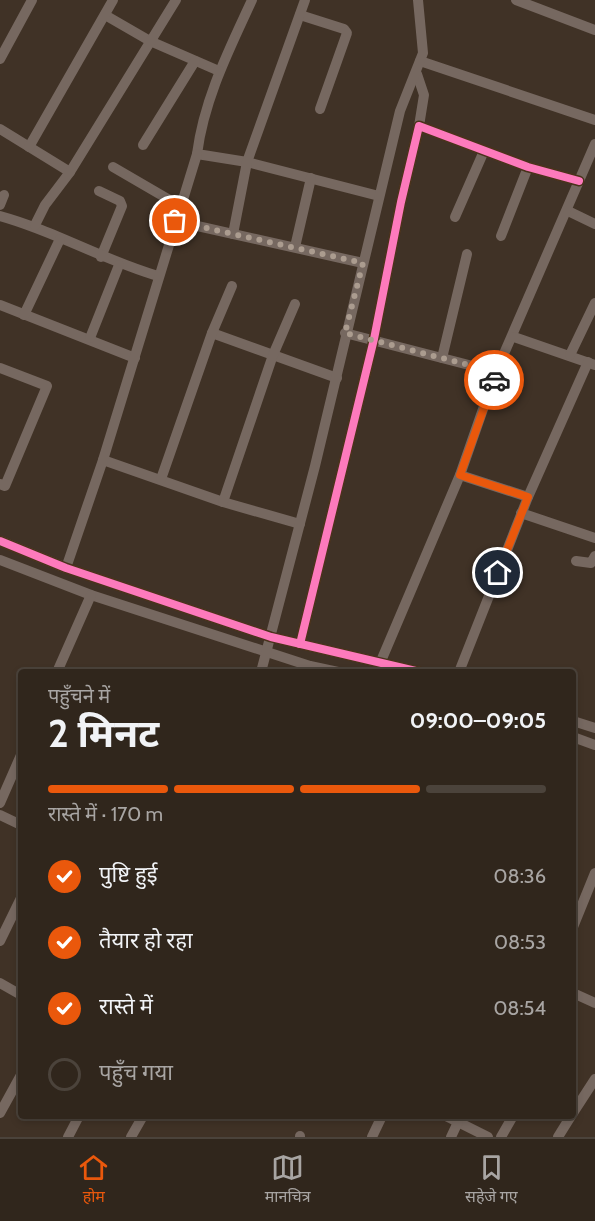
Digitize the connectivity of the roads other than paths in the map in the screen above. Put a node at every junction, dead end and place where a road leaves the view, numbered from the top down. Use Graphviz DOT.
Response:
graph roads {
  1 [pos="32,0"];
  2 [pos="113,0"];
  3 [pos="176,0"];
  4 [pos="252,0"];
  5 [pos="305,0"];
  6 [pos="418,0"];
  7 [pos="516,0"];
  8 [pos="105,15"];
  9 [pos="300,15"];
  10 [pos="595,30"];
  11 [pos="150,41"];
  12 [pos="0,59"];
  13 [pos="195,61"];
  14 [pos="420,61"];
  15 [pos="219,71"];
  16 [pos="417,74"];
  17 [pos="320,108"];
  18 [pos="595,120"];
  19 [pos="419,126"];
  20 [pos="0,129"];
  21 [pos="595,144"];
  22 [pos="143,145"];
  23 [pos="29,147"];
  24 [pos="484,151"];
  25 [pos="197,154"];
  26 [pos="247,162"];
  27 [pos="113,167"];
  28 [pos="528,167"];
  29 [pos="70,172"];
  30 [pos="310,178"];
  31 [pos="579,181"];
  32 [pos="99,191"];
  33 [pos="379,196"];
  34 [pos="180,206"];
  35 [pos="568,211"];
  36 [pos="0,216"];
  37 [pos="455,217"];
  38 [pos="175,221"];
  39 [pos="595,224"];
  40 [pos="34,225"];
  41 [pos="233,234"];
  42 [pos="501,236"];
  43 [pos="60,239"];
  44 [pos="295,248"];
  45 [pos="467,254"];
  46 [pos="101,257"];
  47 [pos="363,263"];
  48 [pos="119,265"];
  49 [pos="158,276"];
  50 [pos="232,286"];
  51 [pos="595,303"];
  52 [pos="295,304"];
  53 [pos="0,305"];
  54 [pos="24,315"];
  55 [pos="212,333"];
  56 [pos="345,333"];
  57 [pos="514,336"];
  58 [pos="90,338"];
  59 [pos="374,339"];
  60 [pos="273,355"];
  61 [pos="570,355"];
  62 [pos="135,358"];
  63 [pos="442,358"];
  64 [pos="591,363"];
  65 [pos="0,368"];
  66 [pos="496,372"];
  67 [pos="337,378"];
  68 [pos="103,460"];
  69 [pos="460,475"];
  70 [pos="161,479"];
  71 [pos="0,484"];
  72 [pos="528,497"];
  73 [pos="223,502"];
  74 [pos="521,513"];
  75 [pos="300,524"];
  76 [pos="595,538"];
  77 [pos="0,541"];
  78 [pos="595,556"];
  79 [pos="0,561"];
  80 [pos="576,561"];
  81 [pos="66,568"];
  82 [pos="91,595"];
  83 [pos="272,637"];
  84 [pos="300,644"];
  85 [pos="266,652"];
  86 [pos="381,661"];
  87 [pos="58,669"];
  88 [pos="262,669"];
  89 [pos="309,669"];
  90 [pos="409,669"];
  91 [pos="460,669"];
  92 [pos="576,722"];
  93 [pos="595,728"];
  94 [pos="576,738"];
  95 [pos="595,745"];
  96 [pos="18,762"];
  97 [pos="0,803"];
  98 [pos="0,815"];
  99 [pos="18,824"];
  100 [pos="595,873"];
  101 [pos="18,904"];
  102 [pos="576,920"];
  103 [pos="0,941"];
  104 [pos="0,983"];
  105 [pos="18,993"];
  106 [pos="576,998"];
  107 [pos="595,1003"];
  108 [pos="595,1080"];
  109 [pos="18,1082"];
  110 [pos="576,1109"];
  111 [pos="0,1113"];
  112 [pos="77,1119"];
  113 [pos="141,1119"];
  114 [pos="381,1119"];
  115 [pos="452,1119"];
  116 [pos="511,1119"];
  117 [pos="569,1119"];
  118 [pos="458,1122"];
  119 [pos="68,1137"];
  120 [pos="132,1137"];
  121 [pos="372,1137"];
  122 [pos="451,1137"];
  123 [pos="488,1137"];
  124 [pos="501,1137"];
  125 [pos="558,1137"];
  1 -- 12 [label="street"];
  2 -- 8 [label="street"];
  3 -- 11 [label="street"];
  4 -- 15 [label="street"];
  5 -- 9 [label="street"];
  6 -- 14 [label="street"];
  7 -- 10 [label="street"];
  8 -- 11 [label="street"];
  8 -- 23 [label="street"];
  9 -- 17 [label="street"];
  9 -- 26 [label="street"];
  11 -- 13 [label="street"];
  11 -- 29 [label="street"];
  13 -- 15 [label="street"];
  13 -- 22 [label="street"];
  14 -- 16 [label="street"];
  14 -- 18 [label="street"];
  15 -- 25 [label="street"];
  16 -- 19 [label="street"];
  16 -- 33 [label="street"];
  19 -- 24 [label="street"];
  19 -- 59 [label="street"];
  20 -- 23 [label="street"];
  21 -- 31 [label="street"];
  23 -- 29 [label="street"];
  24 -- 28 [label="street"];
  24 -- 37 [label="street"];
  25 -- 26 [label="street"];
  25 -- 34 [label="street"];
  26 -- 30 [label="street"];
  26 -- 41 [label="street"];
  27 -- 34 [label="street"];
  28 -- 31 [label="street"];
  28 -- 42 [label="street"];
  29 -- 40 [label="street"];
  30 -- 33 [label="street"];
  30 -- 44 [label="street"];
  31 -- 35 [label="street"];
  32 -- 46 [label="street"];
  33 -- 47 [label="street"];
  34 -- 38 [label="street"];
  35 -- 39 [label="street"];
  35 -- 57 [label="street"];
  36 -- 40 [label="street"];
  38 -- 41 [label="street"];
  38 -- 49 [label="street"];
  40 -- 43 [label="street"];
  41 -- 44 [label="street"];
  43 -- 46 [label="street"];
  43 -- 54 [label="street"];
  44 -- 47 [label="street"];
  45 -- 63 [label="street"];
  46 -- 48 [label="street"];
  47 -- 56 [label="street"];
  48 -- 49 [label="street"];
  48 -- 58 [label="street"];
  49 -- 62 [label="street"];
  50 -- 55 [label="street"];
  51 -- 61 [label="street"];
  52 -- 60 [label="street"];
  53 -- 54 [label="street"];
  54 -- 58 [label="street"];
  55 -- 60 [label="street"];
  55 -- 70 [label="street"];
  56 -- 59 [label="street"];
  56 -- 67 [label="street"];
  57 -- 61 [label="street"];
  57 -- 66 [label="street"];
  58 -- 62 [label="street"];
  59 -- 63 [label="street"];
  59 -- 84 [label="street"];
  60 -- 67 [label="street"];
  60 -- 73 [label="street"];
  61 -- 64 [label="street"];
  62 -- 68 [label="street"];
  63 -- 66 [label="street"];
  64 -- 72 [label="street"];
  65 -- 71 [label="street"];
  66 -- 69 [label="street"];
  67 -- 75 [label="street"];
  68 -- 70 [label="street"];
  68 -- 81 [label="street"];
  69 -- 72 [label="street"];
  69 -- 86 [label="street"];
  70 -- 73 [label="street"];
  72 -- 74 [label="street"];
  73 -- 75 [label="street"];
  74 -- 76 [label="street"];
  74 -- 91 [label="street"];
  75 -- 83 [label="street"];
  77 -- 81 [label="street"];
  78 -- 80 [label="street"];
  79 -- 82 [label="street"];
  81 -- 83 [label="street"];
  82 -- 85 [label="street"];
  82 -- 87 [label="street"];
  83 -- 84 [label="street"];
  83 -- 85 [label="street"];
  84 -- 86 [label="street"];
  85 -- 88 [label="street"];
  85 -- 89 [label="street"];
  86 -- 90 [label="street"];
  92 -- 93 [label="street"];
  94 -- 95 [label="street"];
  96 -- 97 [label="street"];
  98 -- 99 [label="street"];
  100 -- 102 [label="street"];
  101 -- 103 [label="street"];
  104 -- 105 [label="street"];
  106 -- 107 [label="street"];
  108 -- 110 [label="street"];
  109 -- 111 [label="street"];
  112 -- 119 [label="street"];
  113 -- 120 [label="street"];
  114 -- 121 [label="street"];
  115 -- 118 [label="street"];
  116 -- 124 [label="street"];
  117 -- 125 [label="street"];
  118 -- 122 [label="street"];
  118 -- 123 [label="street"];
}
